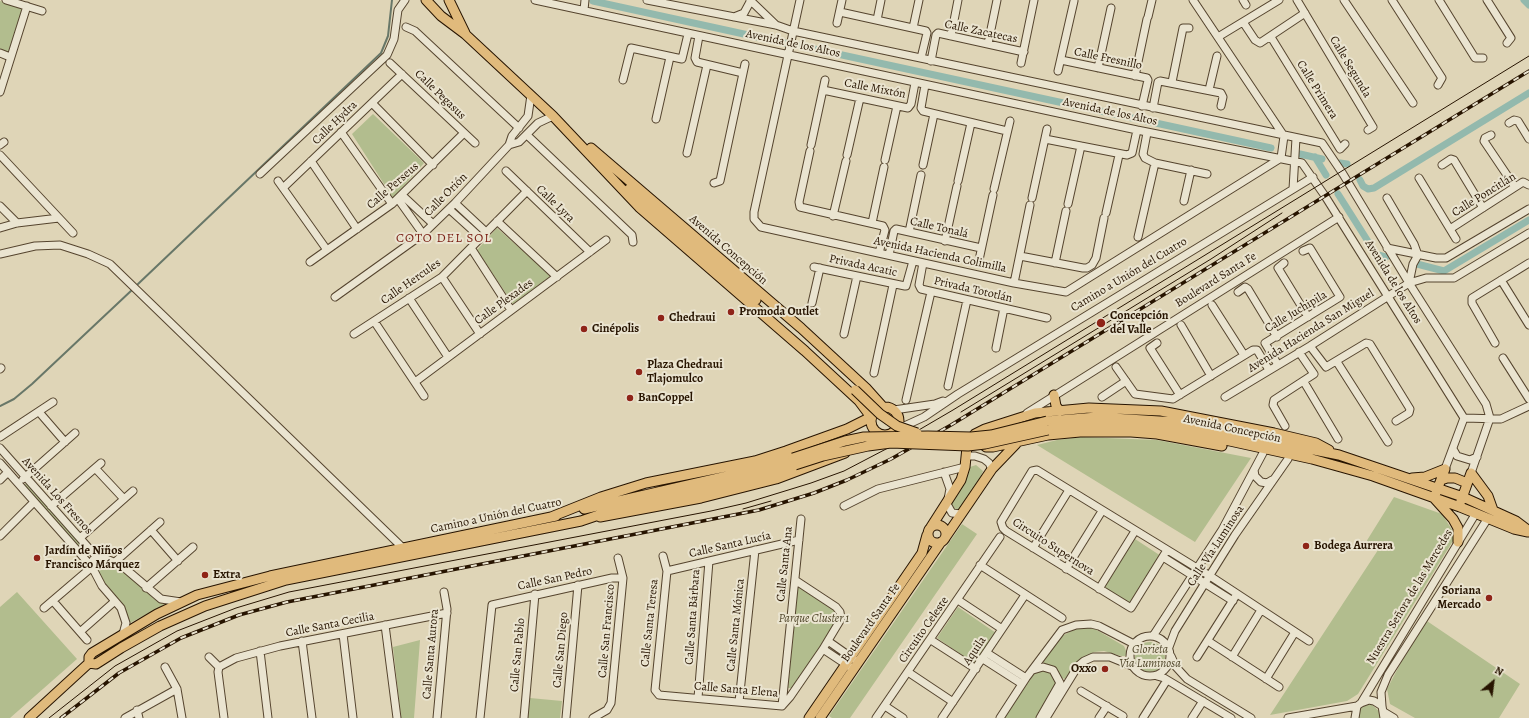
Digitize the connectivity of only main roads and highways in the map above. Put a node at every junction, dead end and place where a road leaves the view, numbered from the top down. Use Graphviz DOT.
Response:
graph roads {
  1 [pos="426,0"];
  2 [pos="449,0"];
  3 [pos="465,34"];
  4 [pos="553,116"];
  5 [pos="582,146"];
  6 [pos="1054,395"];
  7 [pos="883,407"];
  8 [pos="1060,411"];
  9 [pos="871,417"];
  10 [pos="1048,425"];
  11 [pos="981,431"];
  12 [pos="886,436"];
  13 [pos="928,436"];
  14 [pos="919,444"];
  15 [pos="1016,444"];
  16 [pos="1339,455"];
  17 [pos="794,461"];
  18 [pos="1336,467"];
  19 [pos="1408,478"];
  20 [pos="1468,483"];
  21 [pos="1439,484"];
  22 [pos="1463,497"];
  23 [pos="1434,498"];
  24 [pos="1481,504"];
  25 [pos="1460,506"];
  26 [pos="1493,510"];
  27 [pos="1476,513"];
  28 [pos="551,517"];
  29 [pos="1488,518"];
  30 [pos="581,520"];
  31 [pos="929,531"];
  32 [pos="1529,532"];
  33 [pos="943,540"];
  34 [pos="1458,542"];
  35 [pos="89,663"];
  36 [pos="29,718"];
  37 [pos="809,718"];
  38 [pos="820,718"];
  1 -- 3 [label="main road, Avenida Concepción"];
  2 -- 3 [label="main road, Avenida Concepción"];
  3 -- 4 [label="main road, Avenida Concepción"];
  4 -- 5 [label="main road, Avenida Concepción"];
  4 -- 7 [label="main road, Avenida Concepción"];
  5 -- 9 [label="main road, Avenida Concepción"];
  5 -- 13 [label="main road, Avenida Concepción, bridge"];
  6 -- 8 [label="main road"];
  7 -- 9 [label="main road"];
  7 -- 12 [label="main road"];
  8 -- 11 [label="main road"];
  8 -- 16 [label="main road"];
  9 -- 12 [label="main road"];
  9 -- 28 [label="main road"];
  10 -- 13 [label="main road, Avenida Concepción, bridge"];
  10 -- 14 [label="main road, Avenida Concepción, bridge"];
  10 -- 16 [label="main road, Avenida Concepción"];
  10 -- 18 [label="main road, Avenida Concepción"];
  11 -- 15 [label="main road"];
  11 -- 31 [label="main road, Boulevard Santa Fe"];
  12 -- 30 [label="main road"];
  13 -- 17 [label="main road, Camino a Unión del Cuatro, bridge"];
  14 -- 17 [label="main road, Camino a Unión del Cuatro, bridge"];
  15 -- 18 [label="main road"];
  15 -- 33 [label="main road, Boulevard Santa Fe"];
  16 -- 19 [label="main road, Avenida Concepción"];
  17 -- 28 [label="main road, Camino a Unión del Cuatro"];
  17 -- 30 [label="main road, Camino a Unión del Cuatro"];
  18 -- 23 [label="main road, Avenida Concepción"];
  19 -- 21 [label="main road, Avenida Concepción"];
  19 -- 21 [label="main road"];
  20 -- 21 [label="main road"];
  20 -- 22 [label="main road"];
  20 -- 26 [label="main road"];
  21 -- 22 [label="main road, Avenida Concepción"];
  21 -- 23 [label="main road"];
  22 -- 24 [label="main road, Avenida Concepción"];
  22 -- 25 [label="main road"];
  23 -- 25 [label="main road, Avenida Concepción"];
  23 -- 34 [label="main road"];
  24 -- 26 [label="main road, Avenida Concepción"];
  24 -- 27 [label="main road, Nuestra Señora de las Mercedes"];
  25 -- 27 [label="main road, Avenida Concepción"];
  26 -- 29 [label="main road, Nuestra Señora de las Mercedes"];
  26 -- 32 [label="main road, Avenida Concepción"];
  27 -- 29 [label="main road, Avenida Concepción"];
  28 -- 35 [label="main road, Camino a Unión del Cuatro"];
  29 -- 32 [label="main road, Avenida Concepción"];
  30 -- 35 [label="main road, Camino a Unión del Cuatro"];
  31 -- 33 [label="main road"];
  31 -- 33 [label="main road"];
  31 -- 37 [label="main road, Boulevard Santa Fe"];
  33 -- 38 [label="main road, Boulevard Santa Fe"];
  35 -- 36 [label="main road, Camino a Unión del Cuatro"];
}
